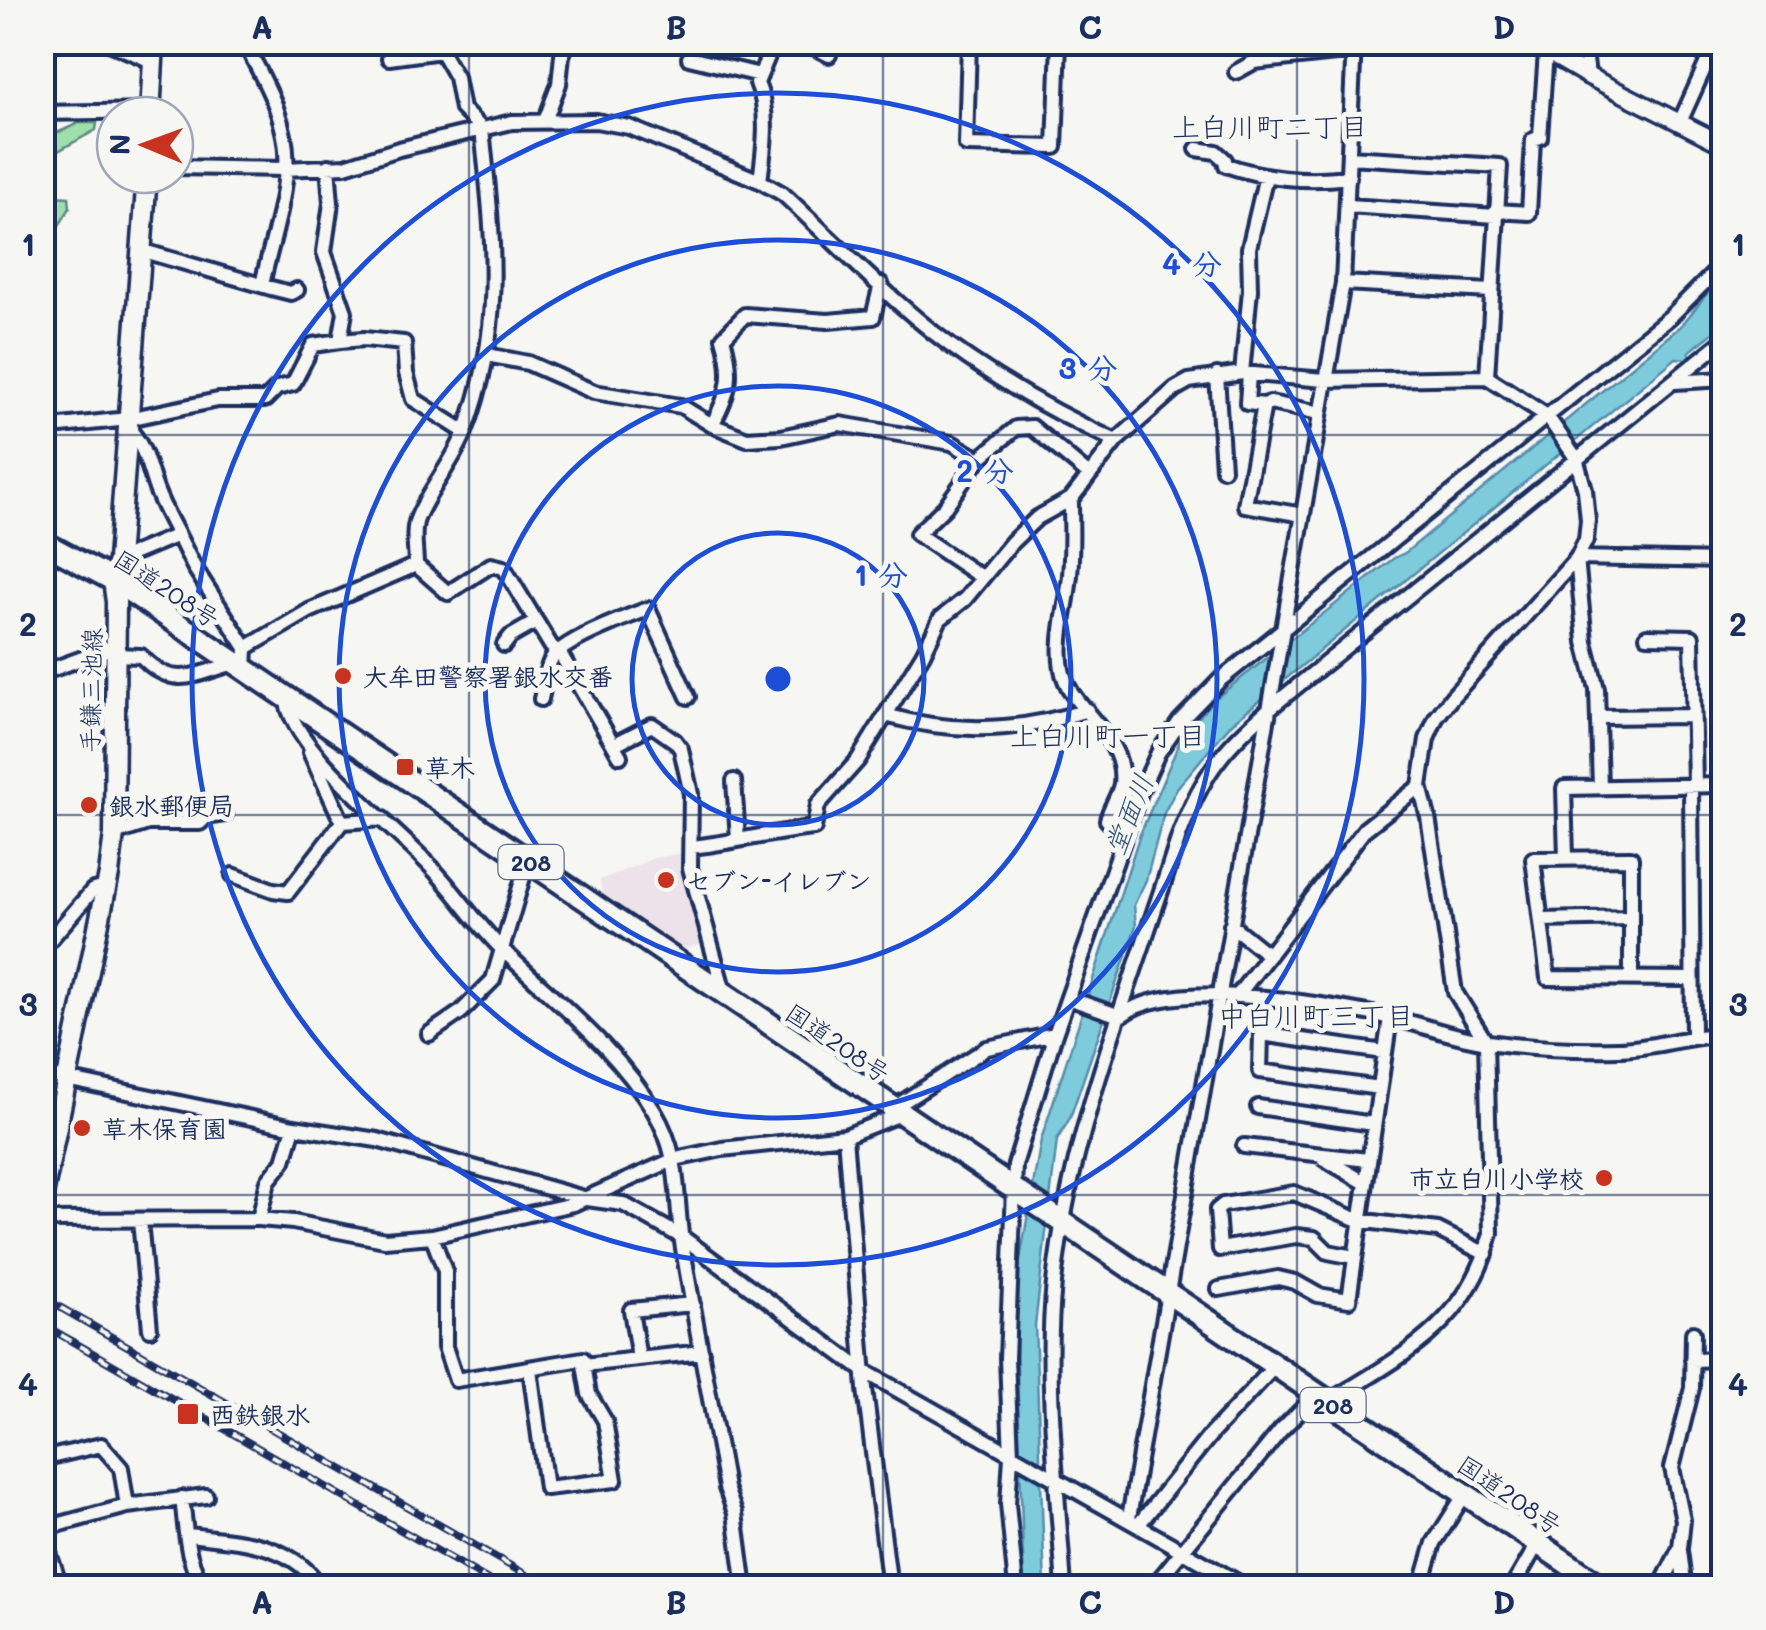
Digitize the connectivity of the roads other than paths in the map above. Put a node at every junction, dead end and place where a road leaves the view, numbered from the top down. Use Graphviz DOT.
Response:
graph roads {
  1 [pos="107,42"];
  2 [pos="244,42"];
  3 [pos="568,42"];
  4 [pos="774,42"];
  5 [pos="804,42"];
  6 [pos="969,42"];
  7 [pos="1060,42"];
  8 [pos="1530,42"];
  9 [pos="1584,42"];
  10 [pos="1716,42"];
  11 [pos="442,47"];
  12 [pos="1354,47"];
  13 [pos="154,52"];
  14 [pos="1546,52"];
  15 [pos="829,55"];
  16 [pos="389,58"];
  17 [pos="689,58"];
  18 [pos="1236,72"];
  19 [pos="760,75"];
  20 [pos="1588,76"];
  21 [pos="151,95"];
  22 [pos="42,113"];
  23 [pos="95,113"];
  24 [pos="546,120"];
  25 [pos="1680,122"];
  26 [pos="482,128"];
  27 [pos="1724,145"];
  28 [pos="1197,150"];
  29 [pos="1349,157"];
  30 [pos="328,166"];
  31 [pos="195,167"];
  32 [pos="286,169"];
  33 [pos="1266,176"];
  34 [pos="1348,177"];
  35 [pos="760,181"];
  36 [pos="146,195"];
  37 [pos="1348,206"];
  38 [pos="1496,214"];
  39 [pos="140,250"];
  40 [pos="1724,262"];
  41 [pos="1343,283"];
  42 [pos="881,284"];
  43 [pos="262,285"];
  44 [pos="297,290"];
  45 [pos="1491,291"];
  46 [pos="1724,340"];
  47 [pos="340,341"];
  48 [pos="487,355"];
  49 [pos="1245,373"];
  50 [pos="1217,375"];
  51 [pos="1486,377"];
  52 [pos="1724,378"];
  53 [pos="1325,380"];
  54 [pos="1675,382"];
  55 [pos="1264,405"];
  56 [pos="1320,414"];
  57 [pos="1550,419"];
  58 [pos="128,423"];
  59 [pos="712,425"];
  60 [pos="42,428"];
  61 [pos="466,432"];
  62 [pos="1116,441"];
  63 [pos="1576,458"];
  64 [pos="979,459"];
  65 [pos="1223,469"];
  66 [pos="1088,474"];
  67 [pos="1070,499"];
  68 [pos="1303,515"];
  69 [pos="178,535"];
  70 [pos="42,542"];
  71 [pos="1577,558"];
  72 [pos="1724,561"];
  73 [pos="416,565"];
  74 [pos="116,570"];
  75 [pos="982,577"];
  76 [pos="536,622"];
  77 [pos="1281,635"];
  78 [pos="1647,636"];
  79 [pos="504,646"];
  80 [pos="115,650"];
  81 [pos="558,652"];
  82 [pos="242,660"];
  83 [pos="42,672"];
  84 [pos="286,696"];
  85 [pos="688,697"];
  86 [pos="540,699"];
  87 [pos="1269,705"];
  88 [pos="1087,710"];
  89 [pos="885,715"];
  90 [pos="1693,716"];
  91 [pos="1598,717"];
  92 [pos="306,743"];
  93 [pos="734,782"];
  94 [pos="1724,785"];
  95 [pos="1420,786"];
  96 [pos="1693,786"];
  97 [pos="1600,787"];
  98 [pos="225,814"];
  99 [pos="383,819"];
  100 [pos="342,822"];
  101 [pos="114,834"];
  102 [pos="1123,836"];
  103 [pos="738,839"];
  104 [pos="690,847"];
  105 [pos="1566,858"];
  106 [pos="528,860"];
  107 [pos="233,875"];
  108 [pos="106,887"];
  109 [pos="1631,918"];
  110 [pos="1541,920"];
  111 [pos="1231,925"];
  112 [pos="42,948"];
  113 [pos="502,950"];
  114 [pos="1266,954"];
  115 [pos="1632,978"];
  116 [pos="1692,979"];
  117 [pos="1218,994"];
  118 [pos="724,995"];
  119 [pos="1238,995"];
  120 [pos="1068,998"];
  121 [pos="1120,1016"];
  122 [pos="1390,1018"];
  123 [pos="429,1034"];
  124 [pos="1056,1034"];
  125 [pos="1724,1034"];
  126 [pos="1692,1035"];
  127 [pos="1486,1042"];
  128 [pos="1384,1052"];
  129 [pos="42,1074"];
  130 [pos="66,1079"];
  131 [pos="1379,1088"];
  132 [pos="1258,1108"];
  133 [pos="897,1111"];
  134 [pos="1373,1124"];
  135 [pos="294,1127"];
  136 [pos="845,1136"];
  137 [pos="1244,1146"];
  138 [pos="1316,1154"];
  139 [pos="676,1159"];
  140 [pos="1368,1160"];
  141 [pos="1364,1182"];
  142 [pos="1015,1189"];
  143 [pos="587,1199"];
  144 [pos="42,1200"];
  145 [pos="259,1219"];
  146 [pos="42,1220"];
  147 [pos="140,1220"];
  148 [pos="1358,1220"];
  149 [pos="1064,1222"];
  150 [pos="432,1236"];
  151 [pos="682,1238"];
  152 [pos="1486,1254"];
  153 [pos="1354,1257"];
  154 [pos="1218,1289"];
  155 [pos="1168,1294"];
  156 [pos="693,1304"];
  157 [pos="150,1329"];
  158 [pos="1693,1333"];
  159 [pos="702,1352"];
  160 [pos="639,1359"];
  161 [pos="1724,1359"];
  162 [pos="1692,1360"];
  163 [pos="584,1365"];
  164 [pos="1275,1366"];
  165 [pos="530,1369"];
  166 [pos="864,1371"];
  167 [pos="1322,1398"];
  168 [pos="1011,1456"];
  169 [pos="42,1459"];
  170 [pos="1057,1479"];
  171 [pos="1466,1494"];
  172 [pos="206,1496"];
  173 [pos="182,1498"];
  174 [pos="128,1506"];
  175 [pos="1134,1521"];
  176 [pos="42,1530"];
  177 [pos="188,1535"];
  178 [pos="42,1540"];
  179 [pos="1538,1544"];
  180 [pos="1680,1548"];
  181 [pos="1184,1550"];
  182 [pos="58,1588"];
  183 [pos="208,1588"];
  184 [pos="321,1588"];
  185 [pos="745,1588"];
  186 [pos="890,1588"];
  187 [pos="1016,1588"];
  188 [pos="1064,1588"];
  189 [pos="1152,1588"];
  190 [pos="1248,1588"];
  191 [pos="1421,1588"];
  192 [pos="1512,1588"];
  193 [pos="1604,1588"];
  194 [pos="1660,1588"];
  195 [pos="1685,1588"];
  1 -- 13 [label="street"];
  2 -- 32 [label="street"];
  3 -- 24 [label="street"];
  4 -- 19 [label="street"];
  5 -- 15 [label="street"];
  6 -- 7 [label="street"];
  8 -- 14 [label="street"];
  9 -- 20 [label="street"];
  10 -- 25 [label="street"];
  11 -- 16 [label="street"];
  11 -- 26 [label="street"];
  12 -- 18 [label="street"];
  12 -- 29 [label="street"];
  13 -- 21 [label="main road"];
  14 -- 20 [label="street"];
  14 -- 38 [label="street"];
  17 -- 19 [label="street"];
  19 -- 35 [label="street"];
  20 -- 25 [label="street"];
  22 -- 23 [label="street"];
  24 -- 26 [label="street"];
  24 -- 35 [label="street"];
  25 -- 27 [label="street"];
  26 -- 30 [label="street"];
  26 -- 48 [label="street"];
  28 -- 33 [label="street"];
  29 -- 34 [label="street"];
  29 -- 38 [label="street"];
  30 -- 32 [label="street"];
  30 -- 47 [label="street"];
  31 -- 32 [label="street"];
  32 -- 43 [label="street"];
  33 -- 34 [label="street"];
  33 -- 49 [label="street"];
  34 -- 37 [label="street"];
  35 -- 42 [label="street"];
  36 -- 39 [label="main road, 手鎌三池線"];
  37 -- 38 [label="street"];
  37 -- 41 [label="street"];
  38 -- 45 [label="street"];
  39 -- 43 [label="street"];
  39 -- 58 [label="main road, 手鎌三池線"];
  40 -- 57 [label="street"];
  41 -- 45 [label="street"];
  41 -- 53 [label="street"];
  42 -- 59 [label="street"];
  42 -- 62 [label="street"];
  43 -- 44 [label="street"];
  45 -- 51 [label="street"];
  46 -- 54 [label="street"];
  47 -- 58 [label="street"];
  47 -- 61 [label="street"];
  48 -- 59 [label="street"];
  48 -- 61 [label="street"];
  49 -- 50 [label="street"];
  49 -- 53 [label="street"];
  49 -- 55 [label="street"];
  50 -- 62 [label="street"];
  50 -- 65 [label="street"];
  51 -- 53 [label="street"];
  51 -- 57 [label="street"];
  52 -- 54 [label="street"];
  53 -- 56 [label="street"];
  54 -- 63 [label="street"];
  55 -- 56 [label="street"];
  55 -- 68 [label="street"];
  56 -- 68 [label="street"];
  57 -- 63 [label="street"];
  57 -- 77 [label="street"];
  58 -- 60 [label="street"];
  58 -- 69 [label="street"];
  58 -- 74 [label="main road, 手鎌三池線"];
  59 -- 64 [label="street"];
  61 -- 73 [label="street"];
  62 -- 66 [label="street"];
  63 -- 71 [label="street"];
  63 -- 87 [label="street"];
  64 -- 66 [label="street"];
  64 -- 75 [label="street"];
  66 -- 67 [label="street"];
  67 -- 75 [label="street"];
  67 -- 88 [label="street"];
  68 -- 77 [label="street"];
  69 -- 74 [label="street"];
  69 -- 82 [label="street"];
  70 -- 74 [label="highway, 国道208号 / 208"];
  71 -- 72 [label="street"];
  71 -- 91 [label="street"];
  71 -- 95 [label="street"];
  73 -- 76 [label="street"];
  73 -- 82 [label="street"];
  74 -- 80 [label="main road, 手鎌三池線"];
  74 -- 82 [label="highway, 国道208号 / 208"];
  75 -- 89 [label="street"];
  76 -- 79 [label="street"];
  76 -- 81 [label="street"];
  77 -- 87 [label="street"];
  77 -- 102 [label="street"];
  78 -- 90 [label="street"];
  80 -- 82 [label="street"];
  80 -- 83 [label="street"];
  80 -- 101 [label="main road, 手鎌三池線"];
  81 -- 85 [label="street"];
  81 -- 86 [label="street"];
  81 -- 104 [label="street"];
  82 -- 84 [label="highway, 国道208号 / 208"];
  84 -- 92 [label="street"];
  84 -- 106 [label="highway, 国道208号 / 208"];
  87 -- 111 [label="street"];
  87 -- 121 [label="street"];
  88 -- 89 [label="street"];
  88 -- 102 [label="street"];
  89 -- 103 [label="street"];
  90 -- 91 [label="street"];
  90 -- 96 [label="street"];
  91 -- 97 [label="street"];
  92 -- 99 [label="street"];
  92 -- 100 [label="street"];
  93 -- 103 [label="street"];
  94 -- 96 [label="street"];
  95 -- 114 [label="street"];
  95 -- 127 [label="street"];
  96 -- 97 [label="street"];
  96 -- 116 [label="street"];
  97 -- 105 [label="street"];
  98 -- 101 [label="street"];
  99 -- 100 [label="street"];
  99 -- 113 [label="street"];
  100 -- 107 [label="street"];
  101 -- 108 [label="main road, 手鎌三池線"];
  102 -- 120 [label="street"];
  103 -- 104 [label="street"];
  104 -- 118 [label="street"];
  105 -- 109 [label="street"];
  105 -- 110 [label="street"];
  106 -- 113 [label="street"];
  106 -- 118 [label="highway, 国道208号 / 208"];
  108 -- 112 [label="street"];
  108 -- 130 [label="main road, 手鎌三池線"];
  109 -- 110 [label="street"];
  109 -- 115 [label="street"];
  110 -- 115 [label="street"];
  111 -- 114 [label="street"];
  111 -- 117 [label="street"];
  113 -- 123 [label="street"];
  113 -- 139 [label="street"];
  114 -- 119 [label="street"];
  115 -- 116 [label="street"];
  116 -- 126 [label="street"];
  117 -- 119 [label="street"];
  117 -- 121 [label="street"];
  117 -- 155 [label="street"];
  118 -- 133 [label="highway, 国道208号 / 208"];
  119 -- 122 [label="street"];
  120 -- 121 [label="street"];
  120 -- 124 [label="street"];
  121 -- 149 [label="street"];
  122 -- 127 [label="street"];
  122 -- 128 [label="street"];
  124 -- 133 [label="street"];
  124 -- 142 [label="street"];
  125 -- 126 [label="street"];
  126 -- 127 [label="street"];
  127 -- 152 [label="street"];
  128 -- 131 [label="street"];
  128 -- 131 [label="street"];
  129 -- 130 [label="street"];
  130 -- 135 [label="street"];
  130 -- 144 [label="main road, 手鎌三池線"];
  131 -- 134 [label="street"];
  132 -- 134 [label="street"];
  133 -- 136 [label="street"];
  133 -- 142 [label="highway, 国道208号 / 208"];
  134 -- 140 [label="street"];
  135 -- 143 [label="street"];
  135 -- 145 [label="street"];
  136 -- 139 [label="street"];
  136 -- 166 [label="street"];
  137 -- 138 [label="street"];
  138 -- 140 [label="street"];
  138 -- 141 [label="street"];
  139 -- 143 [label="street"];
  139 -- 151 [label="street"];
  140 -- 141 [label="street"];
  141 -- 148 [label="street"];
  142 -- 149 [label="highway, 国道208号 / 208"];
  142 -- 168 [label="street"];
  143 -- 150 [label="street"];
  143 -- 151 [label="street"];
  145 -- 147 [label="street"];
  145 -- 150 [label="street"];
  146 -- 147 [label="street"];
  147 -- 157 [label="street"];
  148 -- 152 [label="street"];
  148 -- 153 [label="street"];
  148 -- 153 [label="street"];
  149 -- 155 [label="highway, 国道208号 / 208"];
  149 -- 170 [label="street"];
  150 -- 165 [label="street"];
  151 -- 156 [label="street"];
  151 -- 166 [label="street"];
  152 -- 167 [label="street"];
  153 -- 154 [label="street"];
  155 -- 164 [label="highway, 国道208号 / 208"];
  155 -- 175 [label="street"];
  156 -- 159 [label="street"];
  156 -- 160 [label="street"];
  158 -- 162 [label="street"];
  159 -- 160 [label="street"];
  159 -- 185 [label="street"];
  160 -- 163 [label="street"];
  161 -- 162 [label="street"];
  162 -- 180 [label="street"];
  163 -- 165 [label="street"];
  163 -- 165 [label="street"];
  164 -- 167 [label="highway, 国道208号 / 208"];
  164 -- 175 [label="street"];
  166 -- 168 [label="street"];
  166 -- 186 [label="street"];
  167 -- 171 [label="highway, 国道208号 / 208"];
  167 -- 181 [label="street"];
  168 -- 170 [label="street"];
  168 -- 187 [label="street"];
  169 -- 174 [label="street"];
  170 -- 175 [label="street"];
  170 -- 188 [label="street"];
  171 -- 179 [label="highway, 国道208号 / 208"];
  171 -- 191 [label="street"];
  172 -- 173 [label="street"];
  173 -- 174 [label="street"];
  173 -- 177 [label="street"];
  174 -- 176 [label="street"];
  175 -- 181 [label="street"];
  177 -- 183 [label="street"];
  177 -- 184 [label="street"];
  178 -- 182 [label="main road"];
  179 -- 192 [label="street"];
  179 -- 193 [label="highway, 国道208号 / 208"];
  180 -- 194 [label="street"];
  180 -- 195 [label="street"];
  181 -- 189 [label="street"];
  181 -- 190 [label="street"];
}
